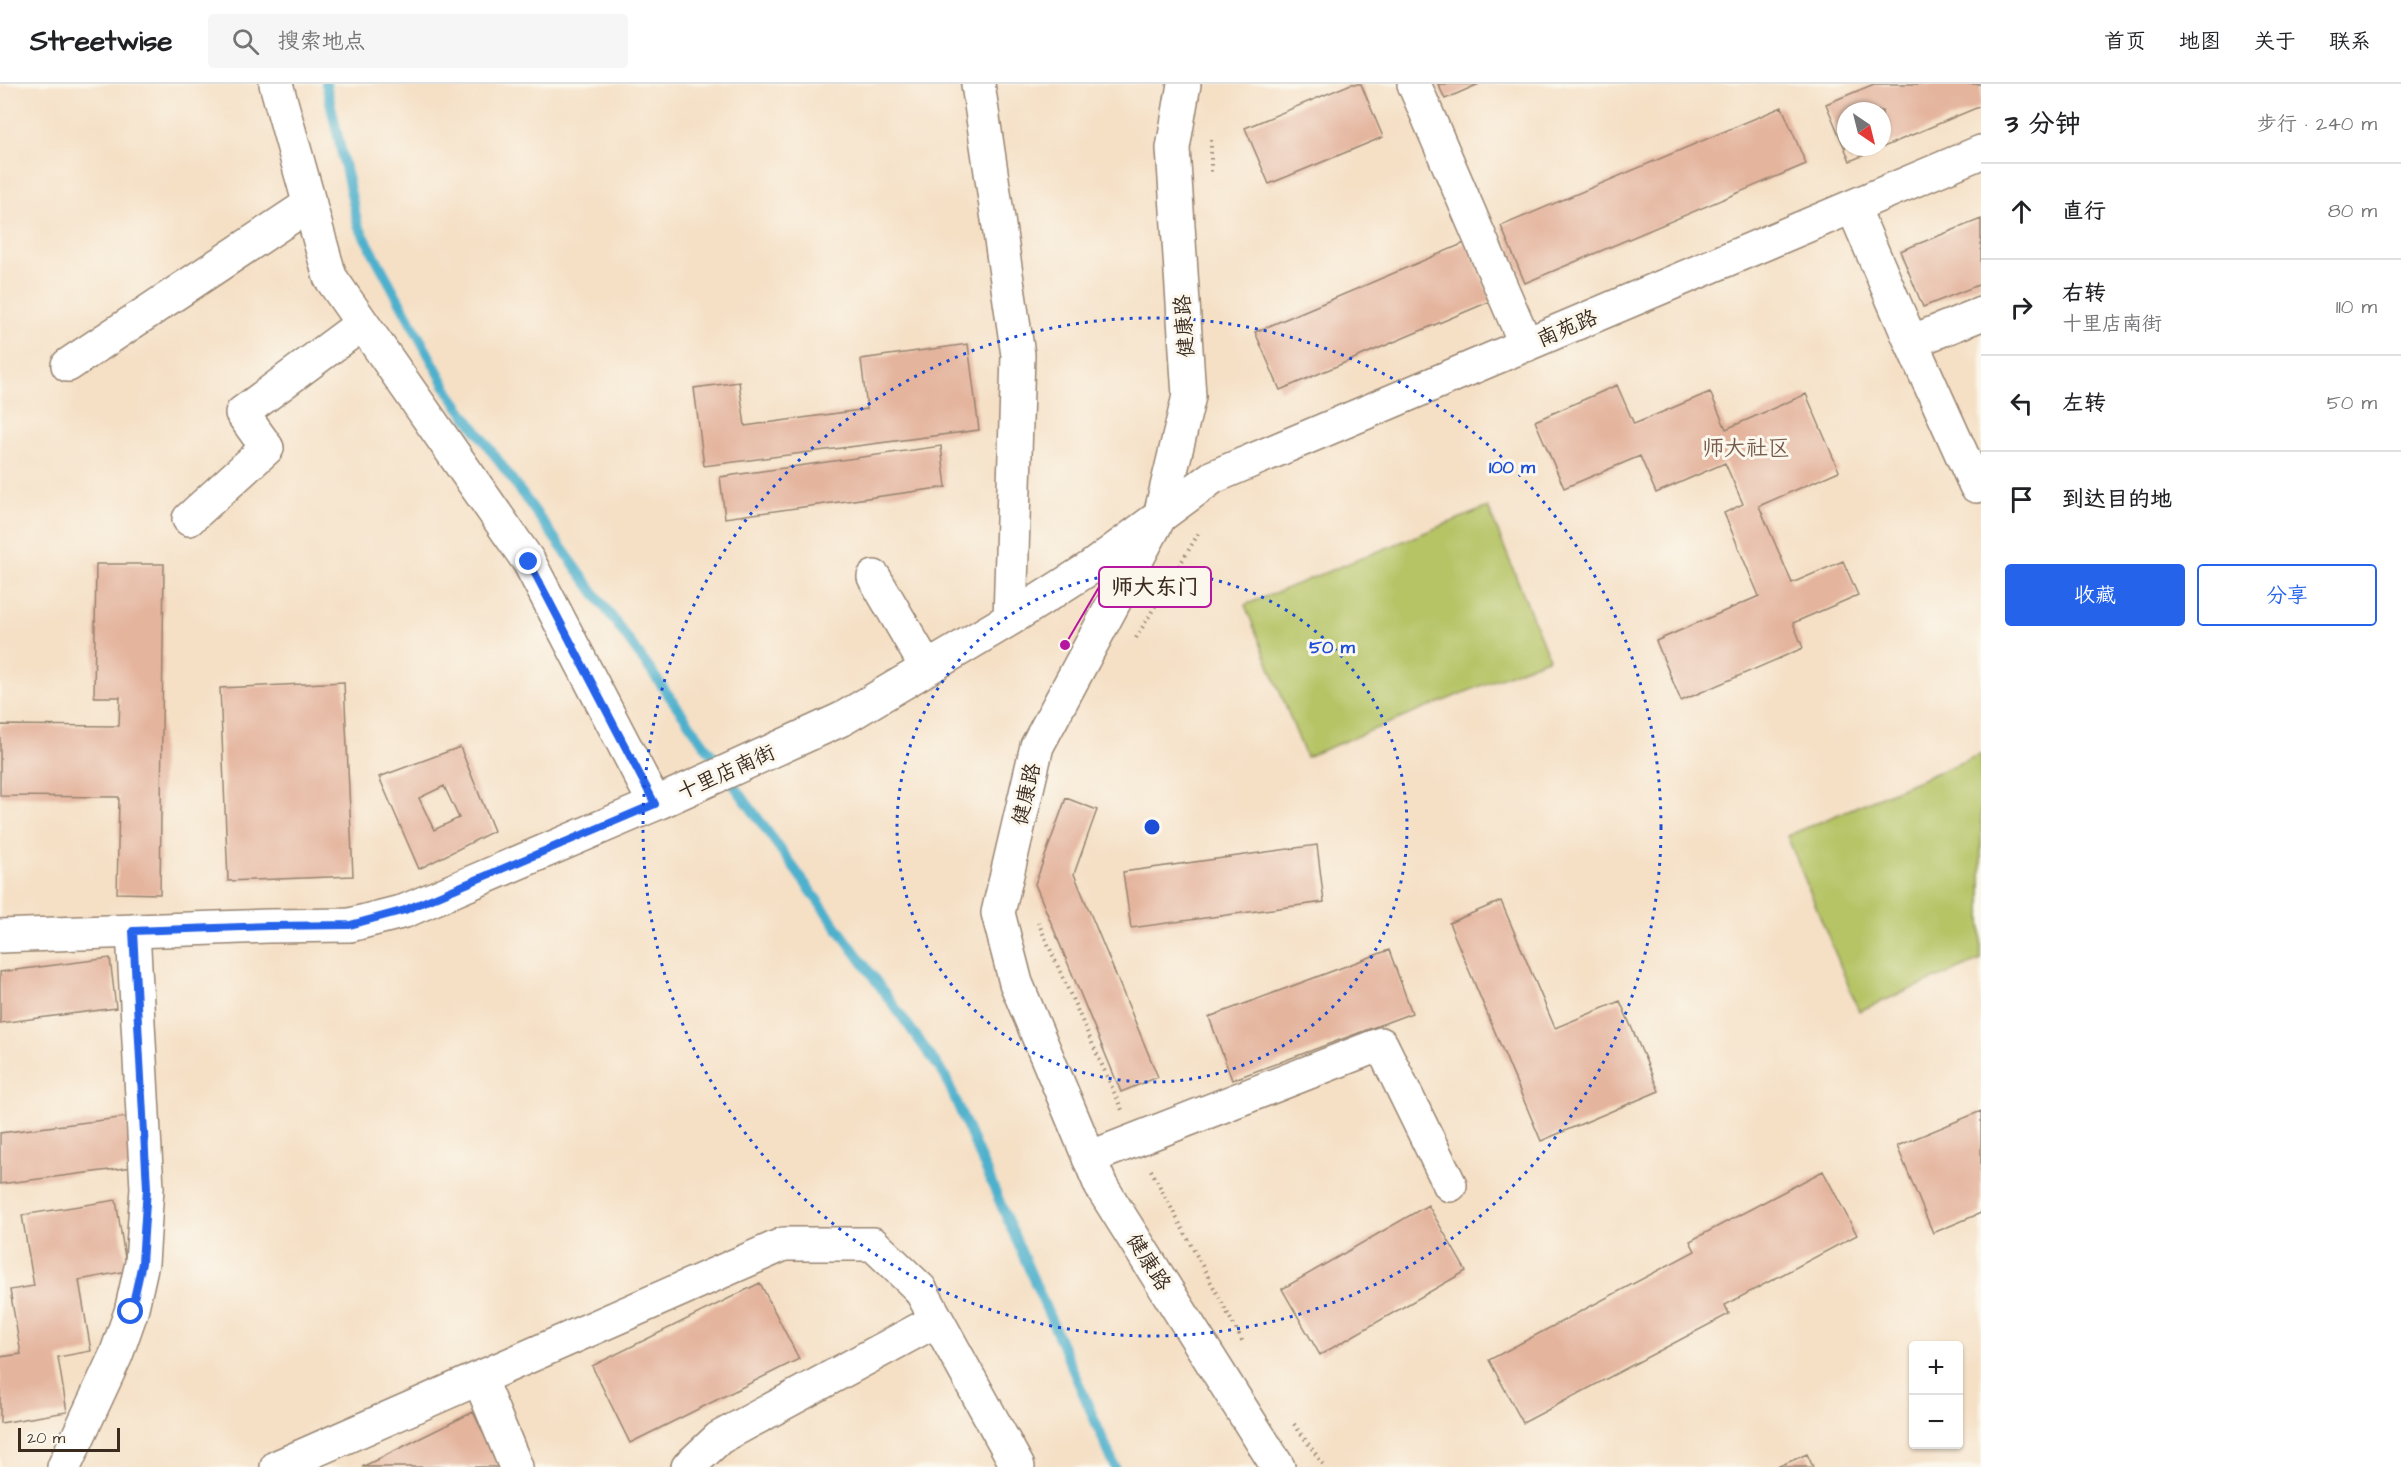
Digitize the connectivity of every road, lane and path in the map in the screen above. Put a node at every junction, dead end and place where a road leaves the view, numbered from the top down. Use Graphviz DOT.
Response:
graph roads {
  1 [pos="276,84"];
  2 [pos="978,84"];
  3 [pos="1184,84"];
  4 [pos="1414,84"];
  5 [pos="1211,132"];
  6 [pos="1981,152"];
  7 [pos="1212,179"];
  8 [pos="310,204"];
  9 [pos="1853,207"];
  10 [pos="1981,314"];
  11 [pos="362,324"];
  12 [pos="1911,342"];
  13 [pos="1526,345"];
  14 [pos="68,365"];
  15 [pos="1979,489"];
  16 [pos="1160,516"];
  17 [pos="189,519"];
  18 [pos="1203,525"];
  19 [pos="874,577"];
  20 [pos="1010,619"];
  21 [pos="1131,647"];
  22 [pos="927,668"];
  23 [pos="655,804"];
  24 [pos="1035,915"];
  25 [pos="133,931"];
  26 [pos="0,936"];
  27 [pos="1135,1141"];
  28 [pos="1089,1158"];
  29 [pos="1449,1185"];
  30 [pos="937,1320"];
  31 [pos="1246,1348"];
  32 [pos="478,1378"];
  33 [pos="1294,1423"];
  34 [pos="64,1467"];
  35 [pos="277,1467"];
  36 [pos="516,1467"];
  37 [pos="688,1467"];
  38 [pos="1018,1467"];
  39 [pos="1278,1467"];
  40 [pos="1325,1467"];
  1 -- 8 [label="street"];
  2 -- 20 [label="street"];
  3 -- 16 [label="street, 健康路"];
  4 -- 13 [label="street"];
  5 -- 7 [label="path"];
  6 -- 9 [label="street, 南苑路"];
  8 -- 11 [label="street"];
  8 -- 14 [label="street"];
  9 -- 12 [label="street"];
  9 -- 13 [label="street, 南苑路"];
  10 -- 12 [label="street"];
  11 -- 17 [label="street"];
  11 -- 23 [label="street"];
  12 -- 15 [label="street"];
  13 -- 16 [label="street, 南苑路"];
  16 -- 20 [label="street, 十里店南街"];
  16 -- 28 [label="street, 健康路"];
  18 -- 21 [label="path"];
  19 -- 22 [label="street"];
  20 -- 22 [label="street, 十里店南街"];
  22 -- 23 [label="street, 十里店南街"];
  23 -- 25 [label="street, 十里店南街"];
  24 -- 27 [label="path"];
  25 -- 26 [label="street, 十里店南街"];
  25 -- 34 [label="street"];
  27 -- 28 [label="street"];
  27 -- 29 [label="street"];
  27 -- 31 [label="path"];
  28 -- 39 [label="street, 健康路"];
  30 -- 32 [label="street"];
  30 -- 37 [label="street"];
  30 -- 38 [label="street"];
  32 -- 35 [label="street"];
  32 -- 36 [label="street"];
  33 -- 40 [label="path"];
}
